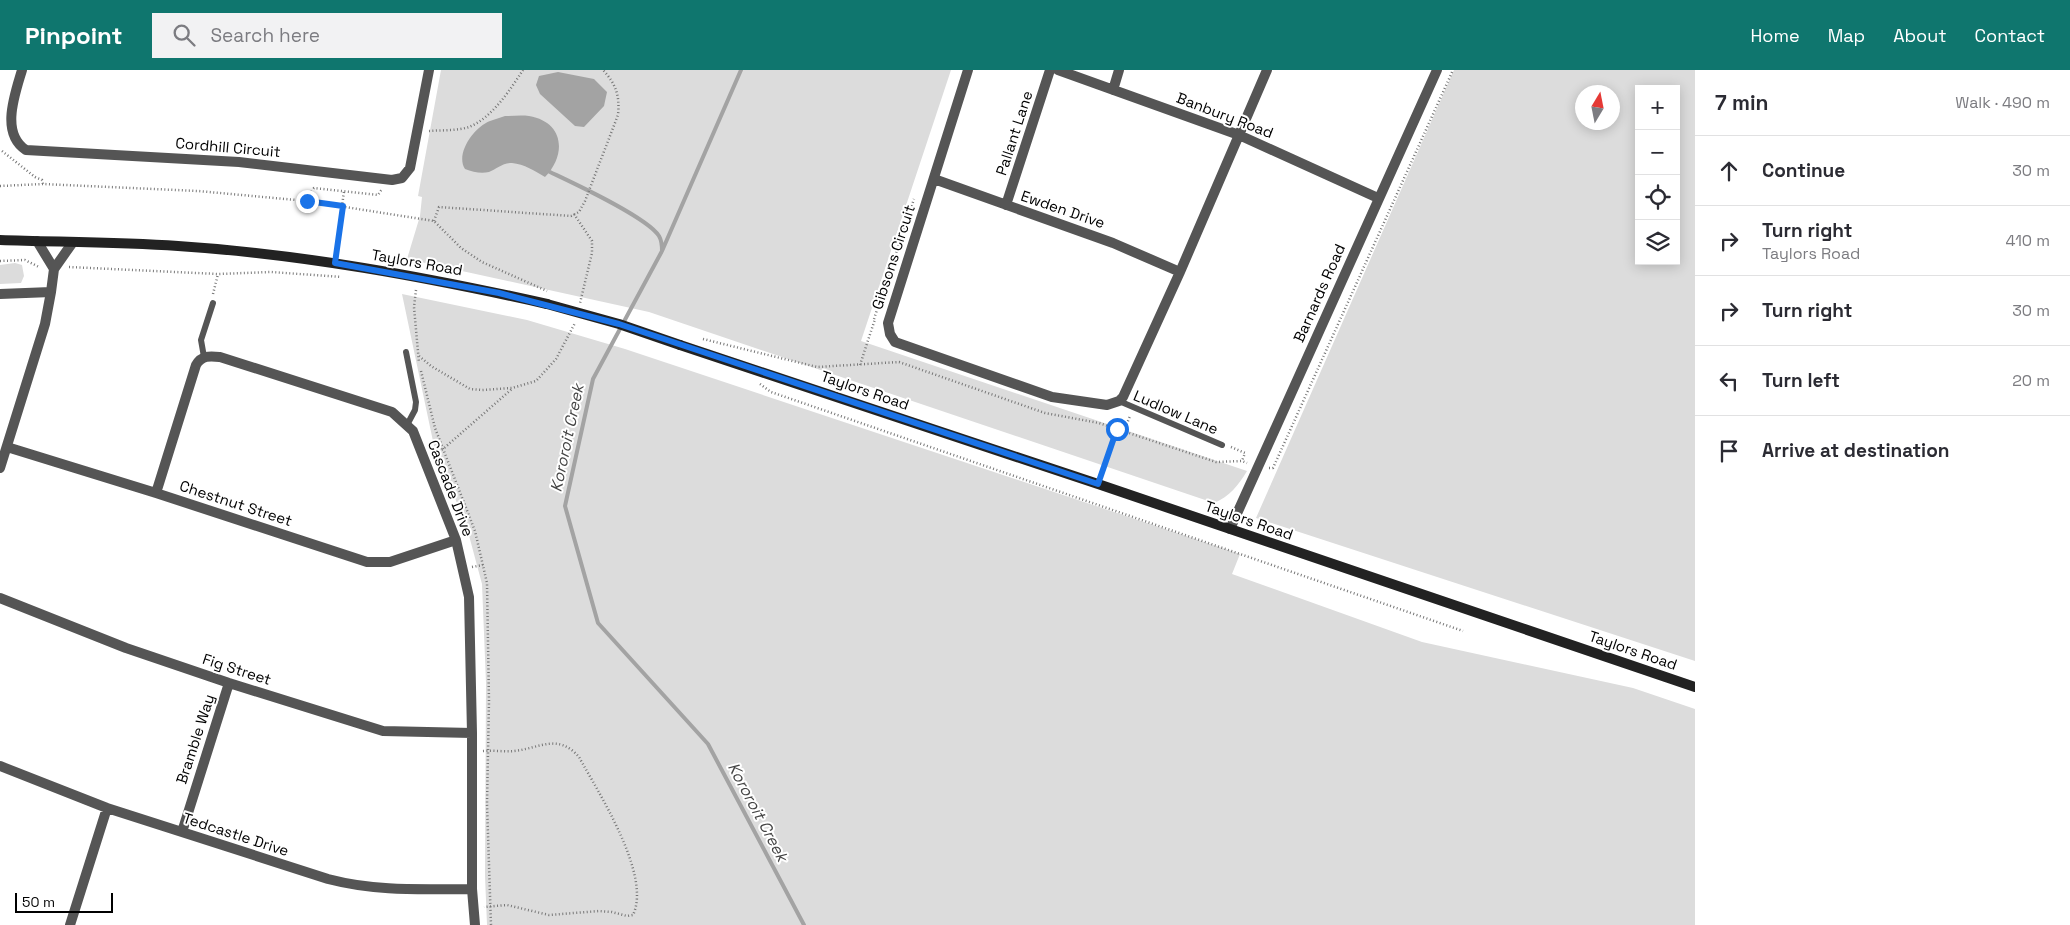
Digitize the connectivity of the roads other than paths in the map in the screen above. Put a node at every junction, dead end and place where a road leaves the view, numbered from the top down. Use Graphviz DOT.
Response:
graph roads {
  1 [pos="22,70"];
  2 [pos="429,70"];
  3 [pos="968,70"];
  4 [pos="1050,70"];
  5 [pos="1058,70"];
  6 [pos="1119,70"];
  7 [pos="1267,70"];
  8 [pos="1436,70"];
  9 [pos="1113,90"];
  10 [pos="1239,135"];
  11 [pos="934,179"];
  12 [pos="1378,198"];
  13 [pos="1006,205"];
  14 [pos="0,240"];
  15 [pos="37,241"];
  16 [pos="73,242"];
  17 [pos="54,269"];
  18 [pos="1180,272"];
  19 [pos="51,292"];
  20 [pos="0,294"];
  21 [pos="213,303"];
  22 [pos="406,352"];
  23 [pos="204,357"];
  24 [pos="1119,401"];
  25 [pos="407,425"];
  26 [pos="1222,445"];
  27 [pos="7,447"];
  28 [pos="0,468"];
  29 [pos="156,493"];
  30 [pos="1230,530"];
  31 [pos="456,540"];
  32 [pos="0,598"];
  33 [pos="229,683"];
  34 [pos="1695,687"];
  35 [pos="472,733"];
  36 [pos="0,766"];
  37 [pos="107,808"];
  38 [pos="182,832"];
  39 [pos="472,889"];
  40 [pos="70,925"];
  41 [pos="474,925"];
  1 -- 2 [label="street, Cordhill Circuit"];
  3 -- 11 [label="street, Gibsons Circuit"];
  4 -- 13 [label="street, Pallant Lane"];
  5 -- 9 [label="street, Banbury Road"];
  6 -- 9 [label="street"];
  7 -- 10 [label="street"];
  8 -- 12 [label="street, Barnards Road"];
  9 -- 10 [label="street, Banbury Road"];
  10 -- 12 [label="street, Banbury Road"];
  10 -- 18 [label="street"];
  11 -- 13 [label="street, Ewden Drive"];
  11 -- 24 [label="street, Gibsons Circuit"];
  12 -- 30 [label="street, Barnards Road"];
  13 -- 18 [label="street, Ewden Drive"];
  14 -- 15 [label="street, Taylors Road"];
  15 -- 16 [label="street, Taylors Road"];
  15 -- 17 [label="street"];
  16 -- 17 [label="street"];
  16 -- 30 [label="street, Taylors Road, bridge"];
  17 -- 19 [label="street"];
  18 -- 24 [label="street"];
  19 -- 20 [label="street"];
  19 -- 27 [label="street"];
  21 -- 23 [label="lane"];
  22 -- 25 [label="lane"];
  23 -- 25 [label="street, Cascade Drive"];
  23 -- 29 [label="street"];
  24 -- 26 [label="lane, Ludlow Lane"];
  25 -- 31 [label="street, Cascade Drive"];
  27 -- 28 [label="street"];
  27 -- 29 [label="street, Chestnut Street"];
  29 -- 31 [label="street, Chestnut Street"];
  30 -- 34 [label="street, Taylors Road"];
  31 -- 35 [label="street, Cascade Drive"];
  32 -- 33 [label="street, Fig Street"];
  33 -- 35 [label="street, Fig Street"];
  33 -- 38 [label="street, Bramble Way"];
  35 -- 39 [label="street, Cascade Drive"];
  36 -- 37 [label="street, Tedcastle Drive"];
  37 -- 38 [label="street, Tedcastle Drive"];
  37 -- 40 [label="street"];
  38 -- 39 [label="street, Tedcastle Drive"];
  39 -- 41 [label="street, Cascade Drive"];
}
